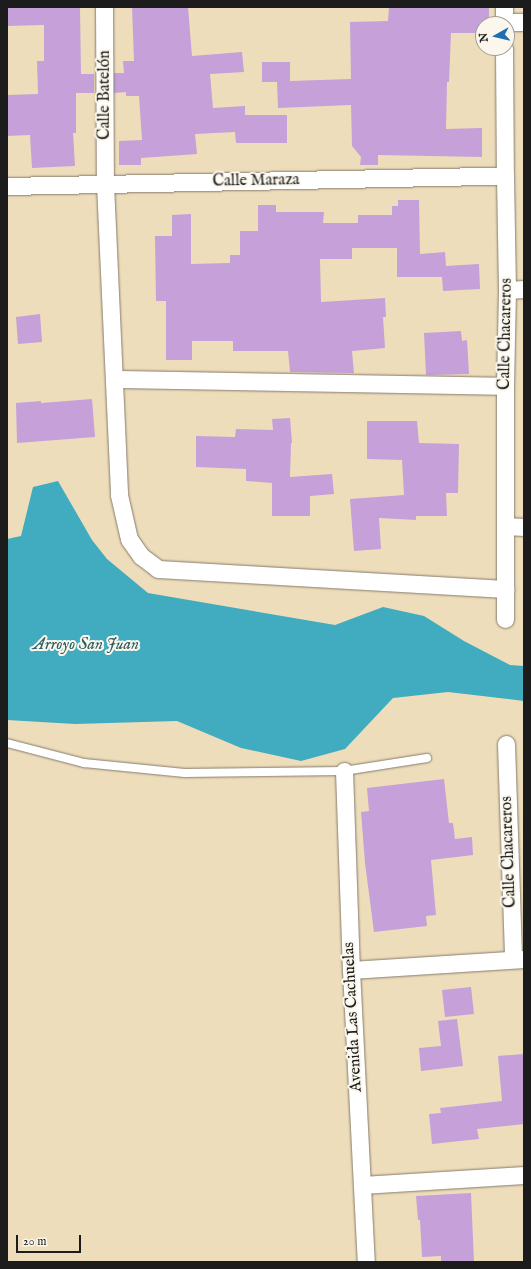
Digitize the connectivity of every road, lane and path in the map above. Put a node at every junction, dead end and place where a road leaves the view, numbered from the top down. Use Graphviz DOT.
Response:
graph roads {
  1 [pos="104,7"];
  2 [pos="504,56"];
  3 [pos="504,176"];
  4 [pos="105,184"];
  5 [pos="7,186"];
  6 [pos="516,290"];
  7 [pos="114,380"];
  8 [pos="505,386"];
  9 [pos="505,526"];
  10 [pos="524,527"];
  11 [pos="505,588"];
  12 [pos="505,619"];
  13 [pos="7,744"];
  14 [pos="506,744"];
  15 [pos="427,758"];
  16 [pos="344,771"];
  17 [pos="518,959"];
  18 [pos="351,970"];
  19 [pos="524,1175"];
  20 [pos="362,1185"];
  21 [pos="366,1262"];
  1 -- 4 [label="street, Calle Batelón"];
  2 -- 3 [label="street, Calle Chacareros"];
  3 -- 4 [label="street, Calle Maraza"];
  3 -- 6 [label="street, Calle Chacareros"];
  4 -- 5 [label="street, Calle Maraza"];
  4 -- 7 [label="street, Calle Batelón"];
  6 -- 8 [label="street, Calle Chacareros"];
  7 -- 8 [label="street"];
  7 -- 11 [label="street, Calle Batelón"];
  8 -- 9 [label="street, Calle Chacareros"];
  9 -- 10 [label="street"];
  9 -- 11 [label="street, Calle Chacareros"];
  11 -- 12 [label="street, Calle Chacareros"];
  13 -- 16 [label="lane"];
  14 -- 17 [label="street, Calle Chacareros"];
  15 -- 16 [label="lane"];
  16 -- 18 [label="street, Avenida Las Cachuelas"];
  17 -- 18 [label="street"];
  18 -- 20 [label="street, Avenida Las Cachuelas"];
  19 -- 20 [label="street"];
  20 -- 21 [label="street, Avenida Las Cachuelas"];
}
